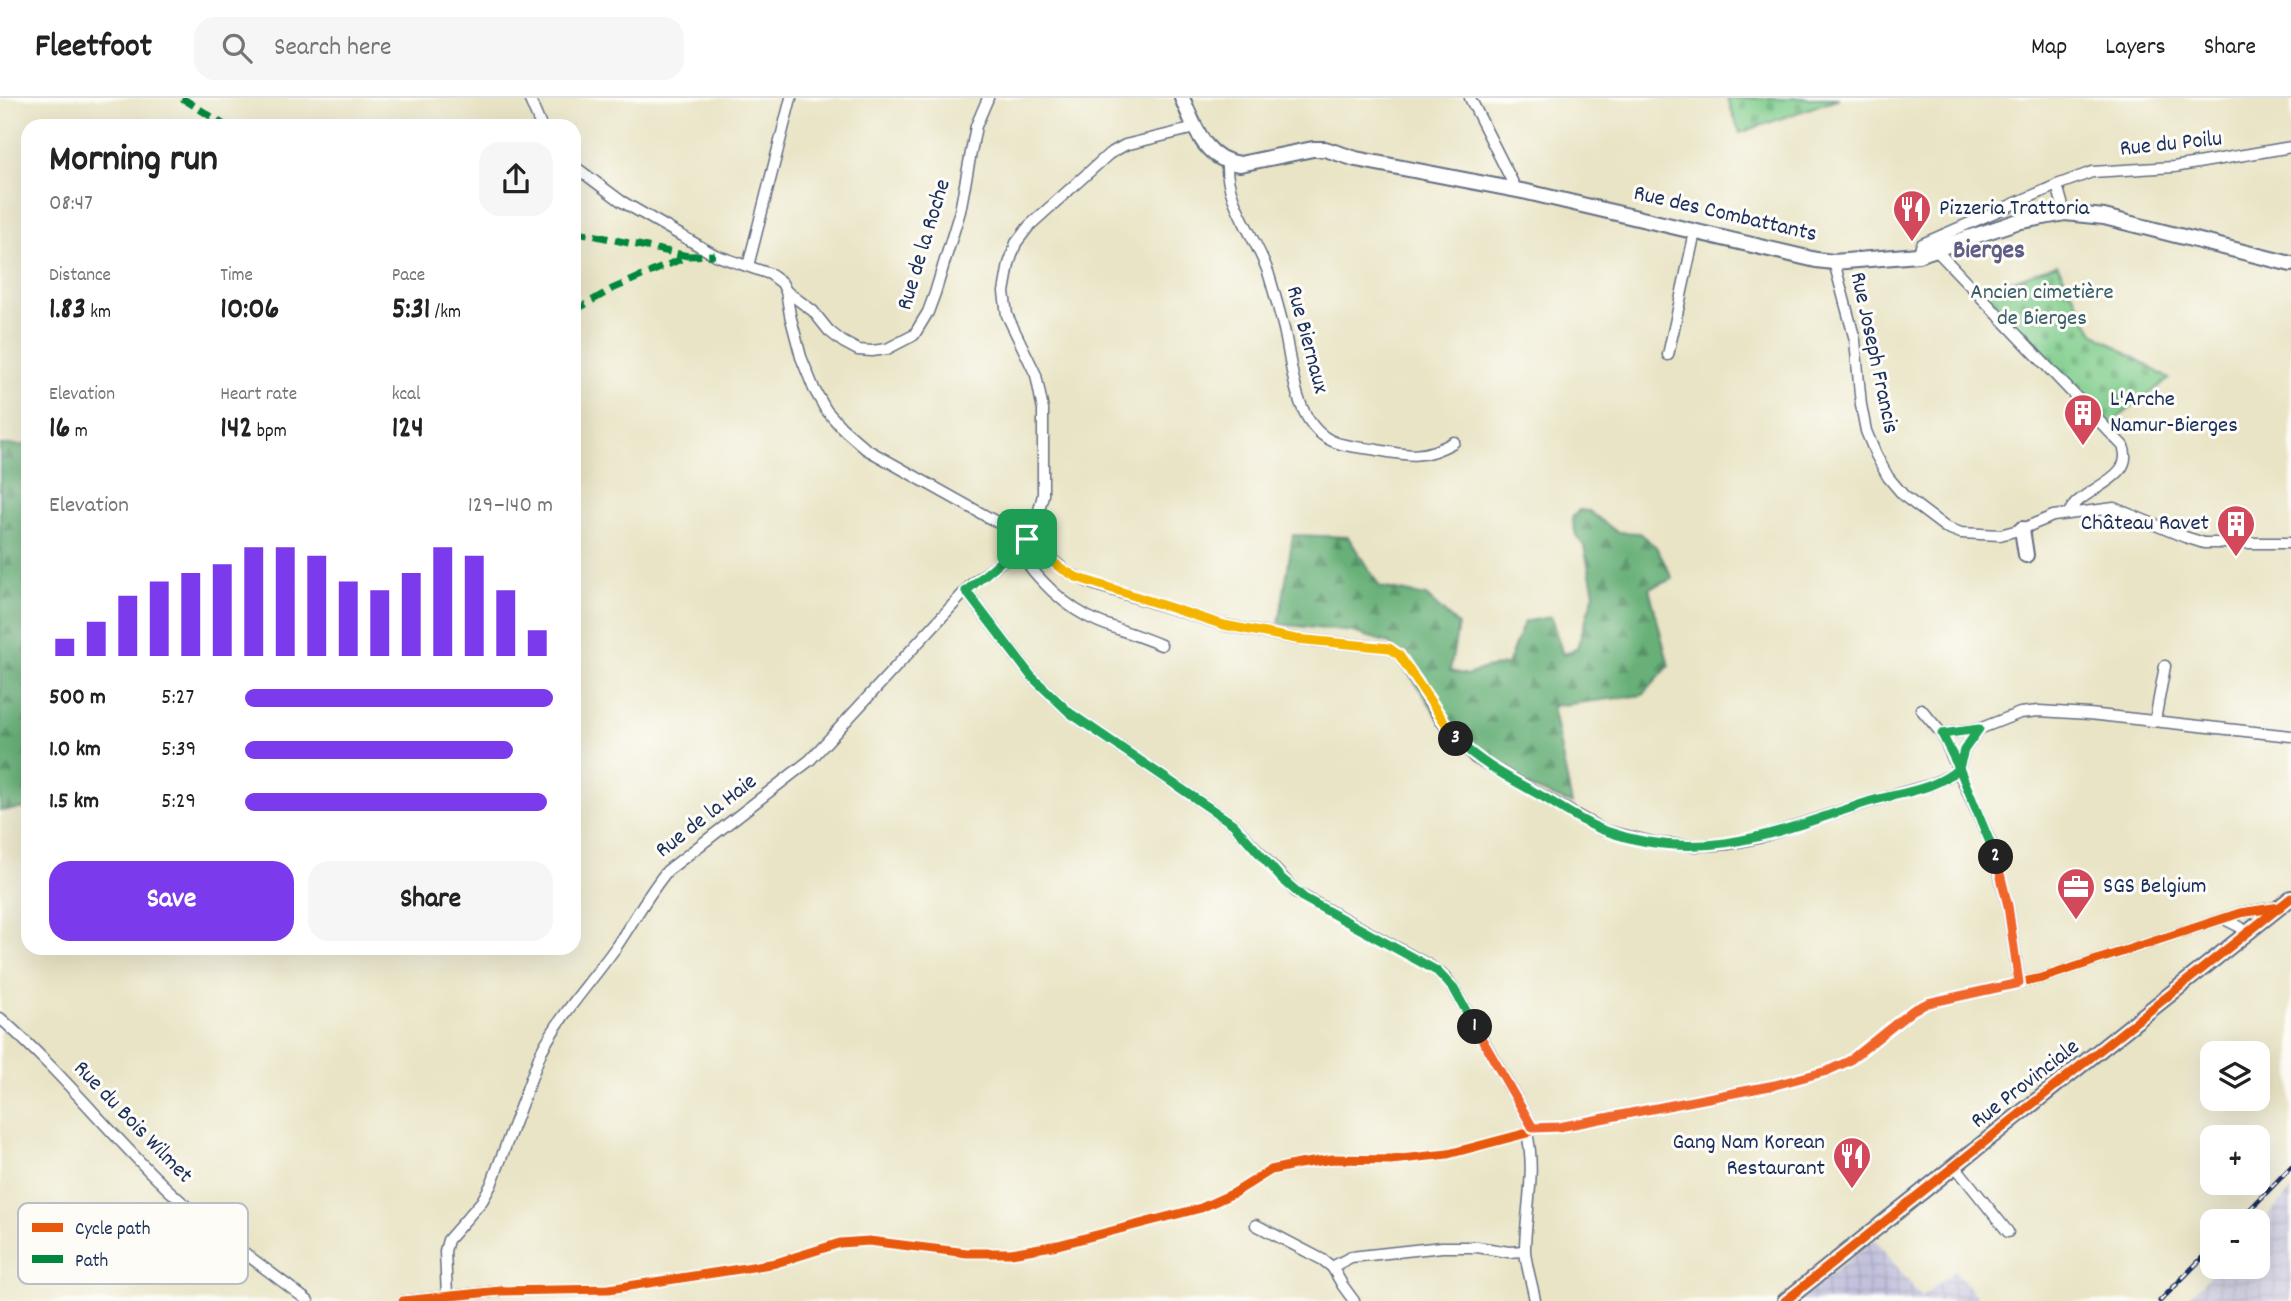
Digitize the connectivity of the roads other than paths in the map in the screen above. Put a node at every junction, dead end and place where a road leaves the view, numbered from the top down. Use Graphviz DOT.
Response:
graph roads {
  1 [pos="529,98"];
  2 [pos="790,98"];
  3 [pos="988,98"];
  4 [pos="1182,98"];
  5 [pos="1470,98"];
  6 [pos="538,119"];
  7 [pos="1195,128"];
  8 [pos="2291,147"];
  9 [pos="1227,163"];
  10 [pos="581,171"];
  11 [pos="2057,185"];
  12 [pos="1517,191"];
  13 [pos="2065,213"];
  14 [pos="1695,232"];
  15 [pos="1936,250"];
  16 [pos="1918,255"];
  17 [pos="1834,262"];
  18 [pos="2291,264"];
  19 [pos="748,265"];
  20 [pos="786,291"];
  21 [pos="1668,355"];
  22 [pos="1454,443"];
  23 [pos="2069,513"];
  24 [pos="2022,529"];
  25 [pos="1027,539"];
  26 [pos="2291,543"];
  27 [pos="1017,549"];
  28 [pos="2026,555"];
  29 [pos="966,591"];
  30 [pos="1161,645"];
  31 [pos="2165,666"];
  32 [pos="1920,709"];
  33 [pos="2155,720"];
  34 [pos="1979,729"];
  35 [pos="1942,734"];
  36 [pos="2291,736"];
  37 [pos="1959,768"];
  38 [pos="2286,902"];
  39 [pos="2223,919"];
  40 [pos="2247,933"];
  41 [pos="2019,983"];
  42 [pos="0,1018"];
  43 [pos="1533,1128"];
  44 [pos="1955,1166"];
  45 [pos="184,1203"];
  46 [pos="1256,1225"];
  47 [pos="2008,1233"];
  48 [pos="1524,1251"];
  49 [pos="248,1257"];
  50 [pos="1332,1267"];
  51 [pos="500,1291"];
  52 [pos="453,1297"];
  53 [pos="308,1301"];
  54 [pos="403,1301"];
  55 [pos="1354,1301"];
  56 [pos="1535,1301"];
  57 [pos="1785,1301"];
  1 -- 6 [label="street"];
  2 -- 19 [label="street"];
  3 -- 20 [label="street, Rue de la Roche"];
  4 -- 7 [label="street"];
  5 -- 12 [label="street"];
  7 -- 9 [label="street"];
  7 -- 25 [label="street"];
  8 -- 11 [label="street, Rue du Poilu"];
  9 -- 12 [label="street, Rue des Combattants"];
  9 -- 22 [label="street, Rue Biernaux"];
  10 -- 19 [label="street, Rue de la Roche"];
  11 -- 13 [label="street"];
  11 -- 16 [label="street, Rue du Poilu"];
  12 -- 14 [label="street, Rue des Combattants"];
  13 -- 15 [label="street, Rue des Combattants"];
  13 -- 18 [label="street, Rue des Combattants"];
  14 -- 17 [label="street, Rue des Combattants"];
  14 -- 21 [label="street"];
  15 -- 16 [label="street, Rue des Combattants"];
  15 -- 23 [label="street"];
  16 -- 17 [label="street, Rue des Combattants"];
  17 -- 24 [label="street, Rue Joseph Francis"];
  19 -- 20 [label="street, Rue de la Roche"];
  20 -- 25 [label="street"];
  23 -- 24 [label="street, Rue Joseph Francis"];
  23 -- 26 [label="street, Rue Joseph Francis"];
  24 -- 28 [label="street"];
  25 -- 27 [label="street, Rue de la Haie"];
  25 -- 37 [label="street"];
  27 -- 29 [label="street, Rue de la Haie"];
  27 -- 30 [label="street"];
  29 -- 43 [label="street"];
  29 -- 52 [label="street, Rue de la Haie"];
  31 -- 33 [label="street"];
  32 -- 35 [label="street"];
  33 -- 34 [label="street"];
  33 -- 36 [label="street"];
  34 -- 35 [label="street"];
  34 -- 37 [label="street"];
  35 -- 37 [label="street"];
  37 -- 41 [label="street"];
  38 -- 39 [label="street"];
  38 -- 40 [label="street, Rue Provinciale"];
  39 -- 40 [label="street"];
  39 -- 41 [label="street"];
  40 -- 44 [label="street, Rue Provinciale"];
  41 -- 43 [label="street"];
  42 -- 45 [label="street, Rue du Bois Wilmet"];
  43 -- 48 [label="street"];
  44 -- 47 [label="street"];
  44 -- 57 [label="street, Rue Provinciale"];
  46 -- 50 [label="street"];
  48 -- 50 [label="street"];
  48 -- 56 [label="street"];
  49 -- 53 [label="street, Rue du Bois Wilmet"];
  50 -- 55 [label="street"];
  51 -- 52 [label="street"];
  52 -- 54 [label="street"];
}
